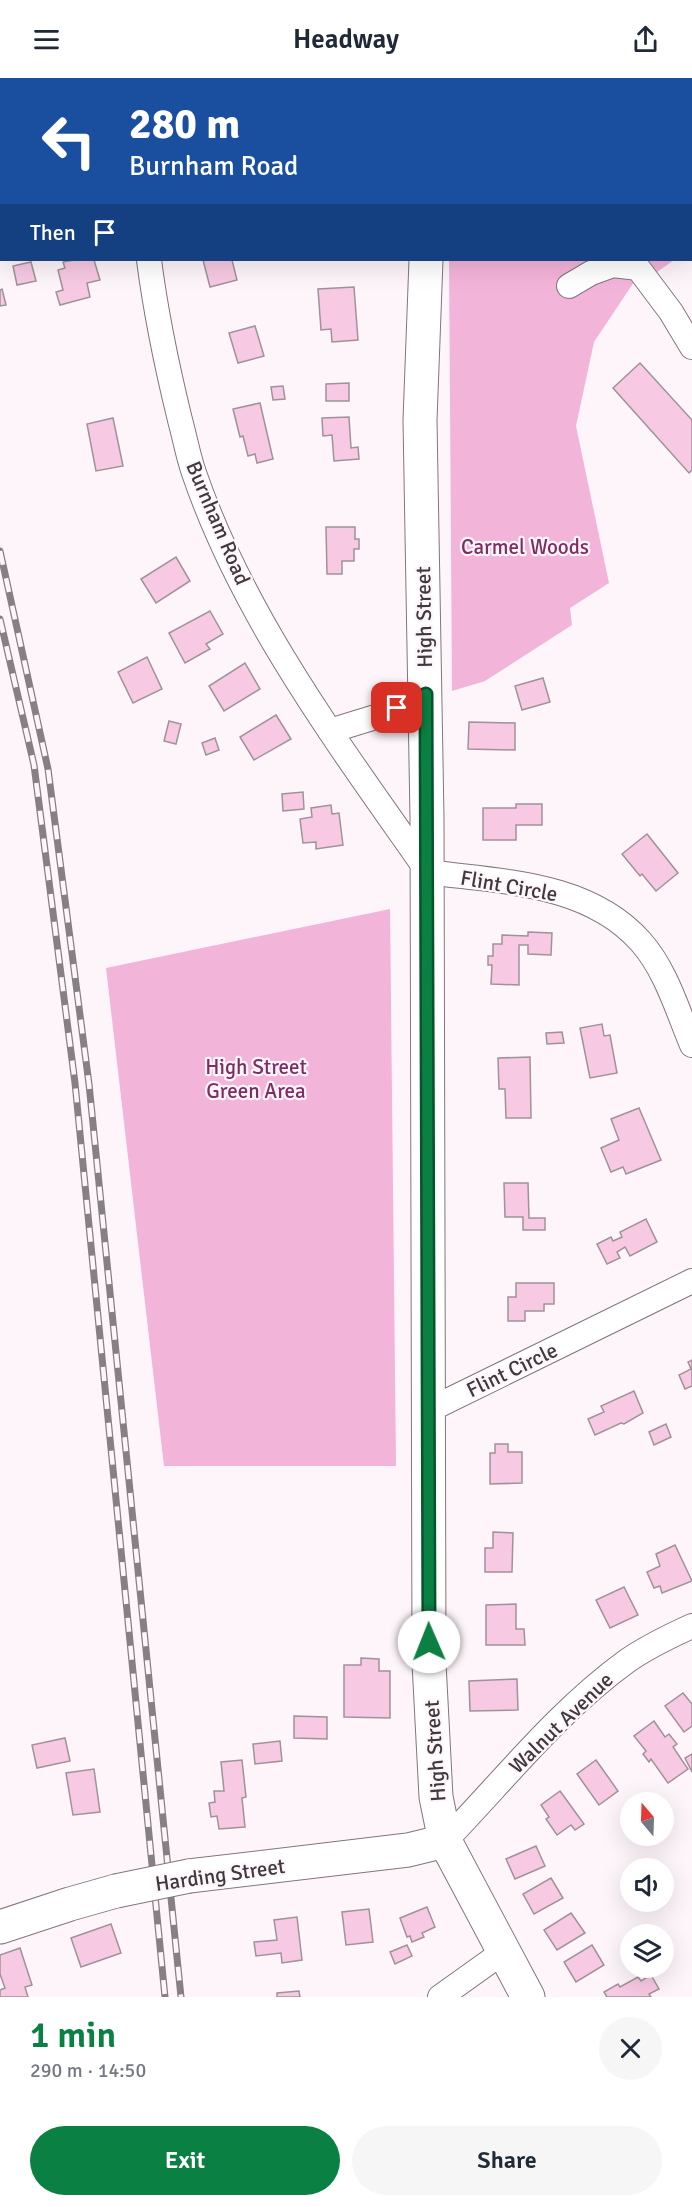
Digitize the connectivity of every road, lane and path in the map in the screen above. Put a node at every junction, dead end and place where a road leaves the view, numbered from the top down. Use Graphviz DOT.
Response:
graph roads {
  1 [pos="149,261"];
  2 [pos="426,261"];
  3 [pos="569,286"];
  4 [pos="692,347"];
  5 [pos="426,694"];
  6 [pos="330,731"];
  7 [pos="428,872"];
  8 [pos="692,1045"];
  9 [pos="692,1281"];
  10 [pos="429,1410"];
  11 [pos="692,1626"];
  12 [pos="445,1840"];
  13 [pos="0,1927"];
  14 [pos="503,1952"];
  15 [pos="440,1997"];
  16 [pos="528,1997"];
  1 -- 6 [label="street, Burnham Road"];
  2 -- 5 [label="main road, High Street"];
  3 -- 4 [label="street"];
  5 -- 6 [label="street"];
  5 -- 7 [label="main road, High Street"];
  6 -- 7 [label="street, Burnham Road"];
  7 -- 8 [label="street, Flint Circle"];
  7 -- 10 [label="main road, High Street"];
  9 -- 10 [label="street, Flint Circle"];
  10 -- 12 [label="main road, High Street"];
  11 -- 12 [label="street, Walnut Avenue"];
  12 -- 13 [label="main road, Harding Street, bridge"];
  12 -- 14 [label="main road, High Street"];
  14 -- 15 [label="street"];
  14 -- 16 [label="main road, High Street"];
}
